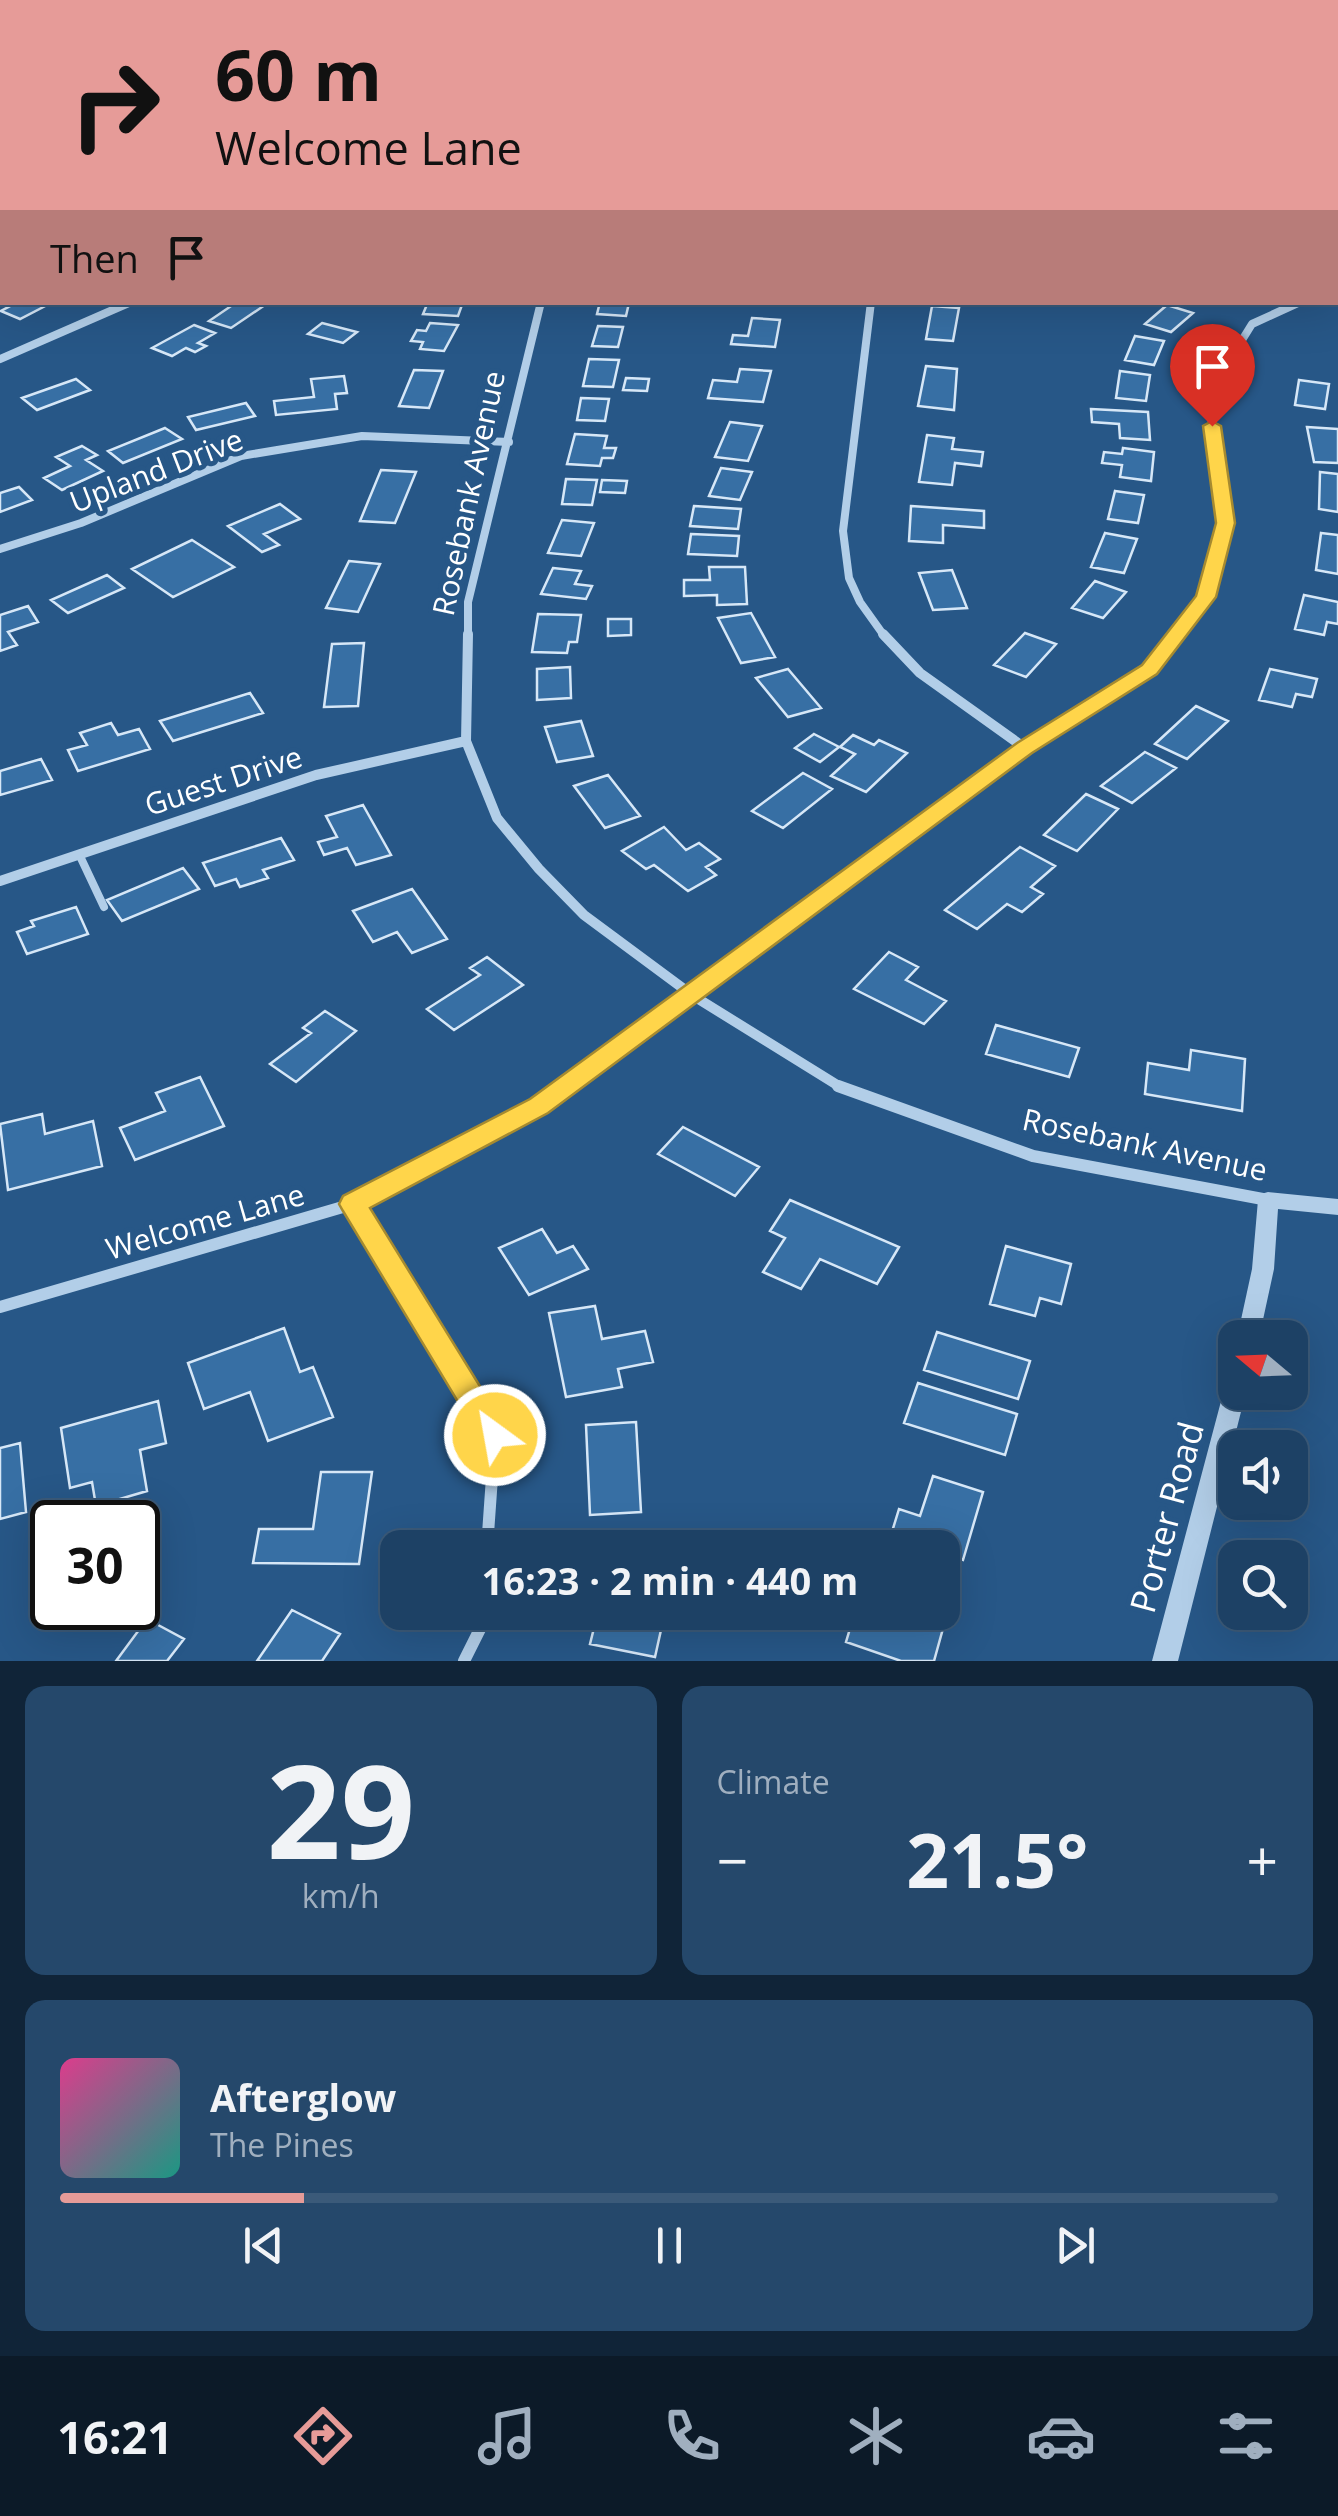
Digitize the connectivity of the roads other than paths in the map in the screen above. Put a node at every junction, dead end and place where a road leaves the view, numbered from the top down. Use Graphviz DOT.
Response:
graph roads {
  1 [pos="124,305"];
  2 [pos="540,305"];
  3 [pos="871,305"];
  4 [pos="1293,305"];
  5 [pos="0,359"];
  6 [pos="509,442"];
  7 [pos="0,549"];
  8 [pos="466,741"];
  9 [pos="1025,748"];
  10 [pos="79,854"];
  11 [pos="0,881"];
  12 [pos="104,907"];
  13 [pos="692,995"];
  14 [pos="1268,1200"];
  15 [pos="353,1204"];
  16 [pos="1338,1206"];
  17 [pos="0,1307"];
  18 [pos="1252,1320"];
  19 [pos="1230,1410"];
  20 [pos="488,1530"];
  21 [pos="479,1630"];
  22 [pos="464,1661"];
  23 [pos="1165,1661"];
  1 -- 5 [label="street"];
  2 -- 6 [label="street, Rosebank Avenue"];
  3 -- 9 [label="street"];
  4 -- 9 [label="street, Welcome Lane"];
  6 -- 7 [label="street, Upland Drive"];
  6 -- 8 [label="street, Rosebank Avenue"];
  8 -- 10 [label="street, Guest Drive"];
  8 -- 13 [label="street, Rosebank Avenue"];
  9 -- 13 [label="street, Welcome Lane"];
  10 -- 11 [label="street, Guest Drive"];
  10 -- 12 [label="lane"];
  13 -- 14 [label="street, Rosebank Avenue"];
  13 -- 15 [label="street, Welcome Lane"];
  14 -- 16 [label="street, Rosebank Avenue"];
  14 -- 18 [label="street"];
  15 -- 17 [label="street, Welcome Lane"];
  15 -- 20 [label="street"];
  19 -- 23 [label="street, Porter Road"];
  21 -- 22 [label="street"];
}
